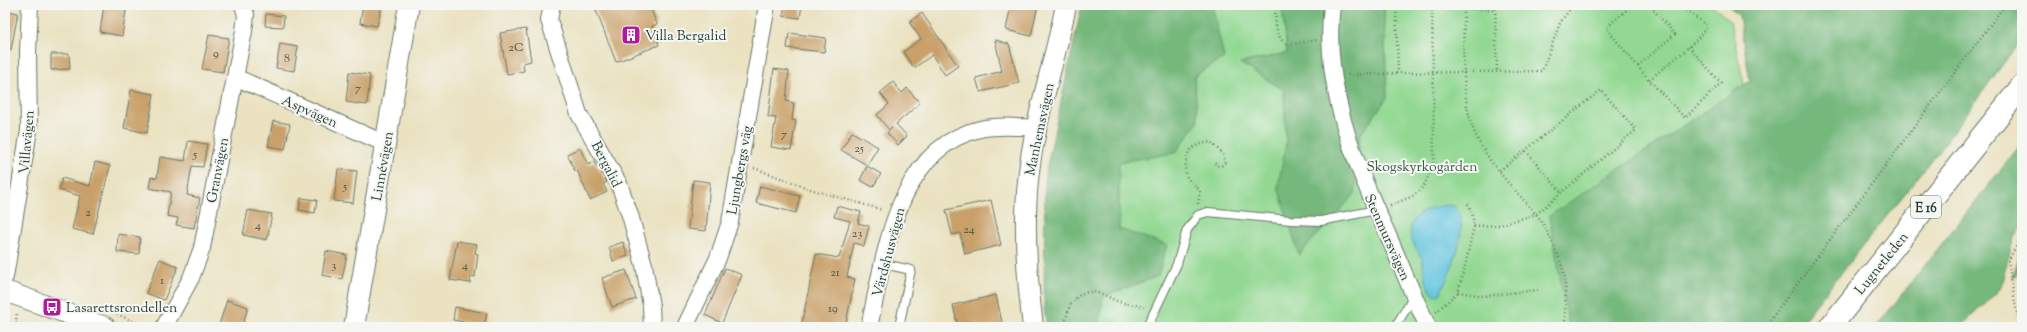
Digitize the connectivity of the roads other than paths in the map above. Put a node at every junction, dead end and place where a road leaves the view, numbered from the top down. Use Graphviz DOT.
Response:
graph roads {
  1 [pos="30,5"];
  2 [pos="243,5"];
  3 [pos="409,5"];
  4 [pos="552,5"];
  5 [pos="767,5"];
  6 [pos="1066,5"];
  7 [pos="1332,5"];
  8 [pos="235,77"];
  9 [pos="2022,86"];
  10 [pos="1038,128"];
  11 [pos="386,144"];
  12 [pos="1376,210"];
  13 [pos="884,264"];
  14 [pos="5,277"];
  15 [pos="5,291"];
  16 [pos="1414,295"];
  17 [pos="1427,324"];
  18 [pos="105,327"];
  19 [pos="164,327"];
  20 [pos="354,327"];
  21 [pos="652,327"];
  22 [pos="685,327"];
  23 [pos="869,327"];
  24 [pos="899,327"];
  25 [pos="1033,327"];
  26 [pos="1147,327"];
  27 [pos="1395,327"];
  28 [pos="1830,327"];
  1 -- 14 [label="street, Villavägen"];
  2 -- 8 [label="street, Granvägen"];
  3 -- 11 [label="street, Linnévägen"];
  4 -- 21 [label="street, Bergalid"];
  5 -- 22 [label="street, Ljungbergs väg"];
  6 -- 10 [label="street, Manhemsvägen"];
  7 -- 12 [label="street, Stenmursvägen"];
  8 -- 11 [label="street, Aspvägen"];
  8 -- 19 [label="street, Granvägen"];
  9 -- 28 [label="highway, Lugnetleden / E 16"];
  10 -- 13 [label="street, Värdshusvägen"];
  10 -- 25 [label="street, Manhemsvägen"];
  11 -- 20 [label="street, Linnévägen"];
  12 -- 16 [label="street, Stenmursvägen"];
  12 -- 26 [label="lane"];
  13 -- 23 [label="street, Värdshusvägen"];
  13 -- 24 [label="lane"];
  15 -- 18 [label="street"];
  16 -- 17 [label="street, Stenmursvägen"];
  16 -- 27 [label="lane"];
}
